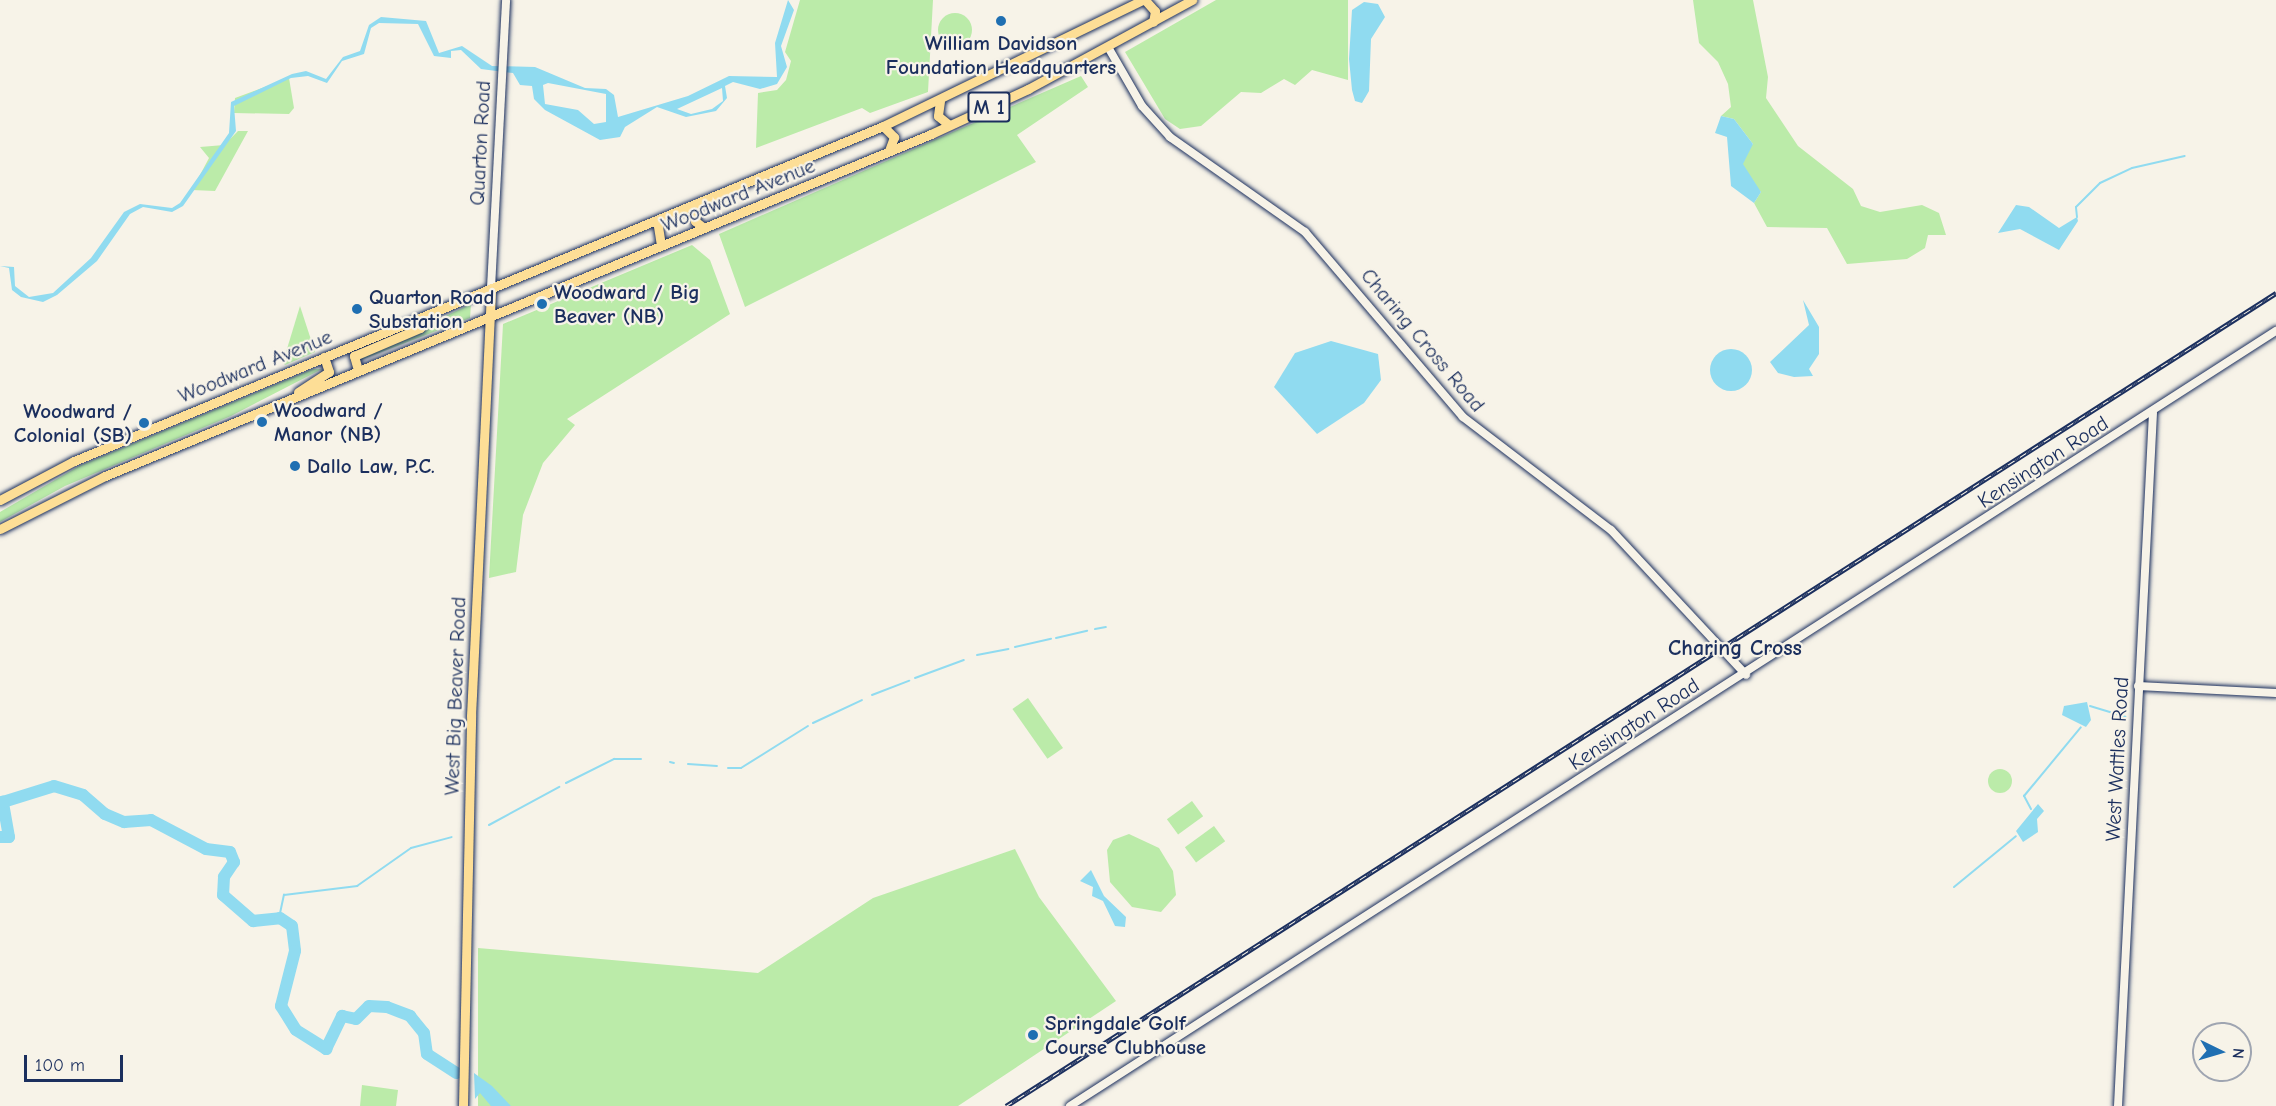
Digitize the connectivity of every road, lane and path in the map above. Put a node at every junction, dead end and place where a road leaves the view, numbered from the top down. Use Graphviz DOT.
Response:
graph roads {
  1 [pos="506,0"];
  2 [pos="1144,0"];
  3 [pos="1192,0"];
  4 [pos="1153,22"];
  5 [pos="1108,47"];
  6 [pos="940,101"];
  7 [pos="950,125"];
  8 [pos="883,126"];
  9 [pos="889,151"];
  10 [pos="697,203"];
  11 [pos="657,220"];
  12 [pos="704,228"];
  13 [pos="661,246"];
  14 [pos="490,288"];
  15 [pos="429,314"];
  16 [pos="490,317"];
  17 [pos="2276,331"];
  18 [pos="324,357"];
  19 [pos="358,370"];
  20 [pos="286,400"];
  21 [pos="2153,413"];
  22 [pos="3,498"];
  23 [pos="0,529"];
  24 [pos="1746,675"];
  25 [pos="2138,686"];
  26 [pos="2276,693"];
  27 [pos="463,1106"];
  28 [pos="1070,1106"];
  29 [pos="2118,1106"];
  1 -- 14 [label="street, Quarton Road"];
  2 -- 4 [label="main road"];
  2 -- 6 [label="main road, Woodward Avenue / M 1"];
  3 -- 4 [label="main road, Woodward Avenue / M 1"];
  4 -- 5 [label="main road, Woodward Avenue / M 1"];
  5 -- 7 [label="main road, Woodward Avenue / M 1"];
  5 -- 24 [label="street, Charing Cross Road"];
  6 -- 7 [label="main road"];
  6 -- 8 [label="main road, Woodward Avenue / M 1"];
  7 -- 9 [label="main road, Woodward Avenue / M 1"];
  8 -- 9 [label="main road"];
  8 -- 10 [label="main road, Woodward Avenue / M 1"];
  9 -- 12 [label="main road, Woodward Avenue / M 1"];
  10 -- 11 [label="main road, M 1"];
  10 -- 12 [label="main road"];
  11 -- 13 [label="main road"];
  11 -- 14 [label="main road, Woodward Avenue / M 1"];
  12 -- 13 [label="main road, Woodward Avenue / M 1"];
  13 -- 16 [label="main road, Woodward Avenue / M 1"];
  14 -- 15 [label="main road, Woodward Avenue / M 1"];
  14 -- 16 [label="main road, West Big Beaver Road"];
  15 -- 18 [label="main road, Woodward Avenue / M 1"];
  15 -- 19 [label="main road"];
  16 -- 19 [label="main road, Woodward Avenue / M 1"];
  16 -- 27 [label="main road, West Big Beaver Road"];
  17 -- 21 [label="street, Kensington Road"];
  18 -- 20 [label="main road"];
  18 -- 22 [label="main road, Woodward Avenue / M 1"];
  19 -- 20 [label="main road, Woodward Avenue / M 1"];
  20 -- 23 [label="main road, M 1"];
  21 -- 24 [label="street, Kensington Road"];
  21 -- 25 [label="street, West Wattles Road"];
  24 -- 28 [label="street, Kensington Road"];
  25 -- 26 [label="street"];
  25 -- 29 [label="street, West Wattles Road"];
}
